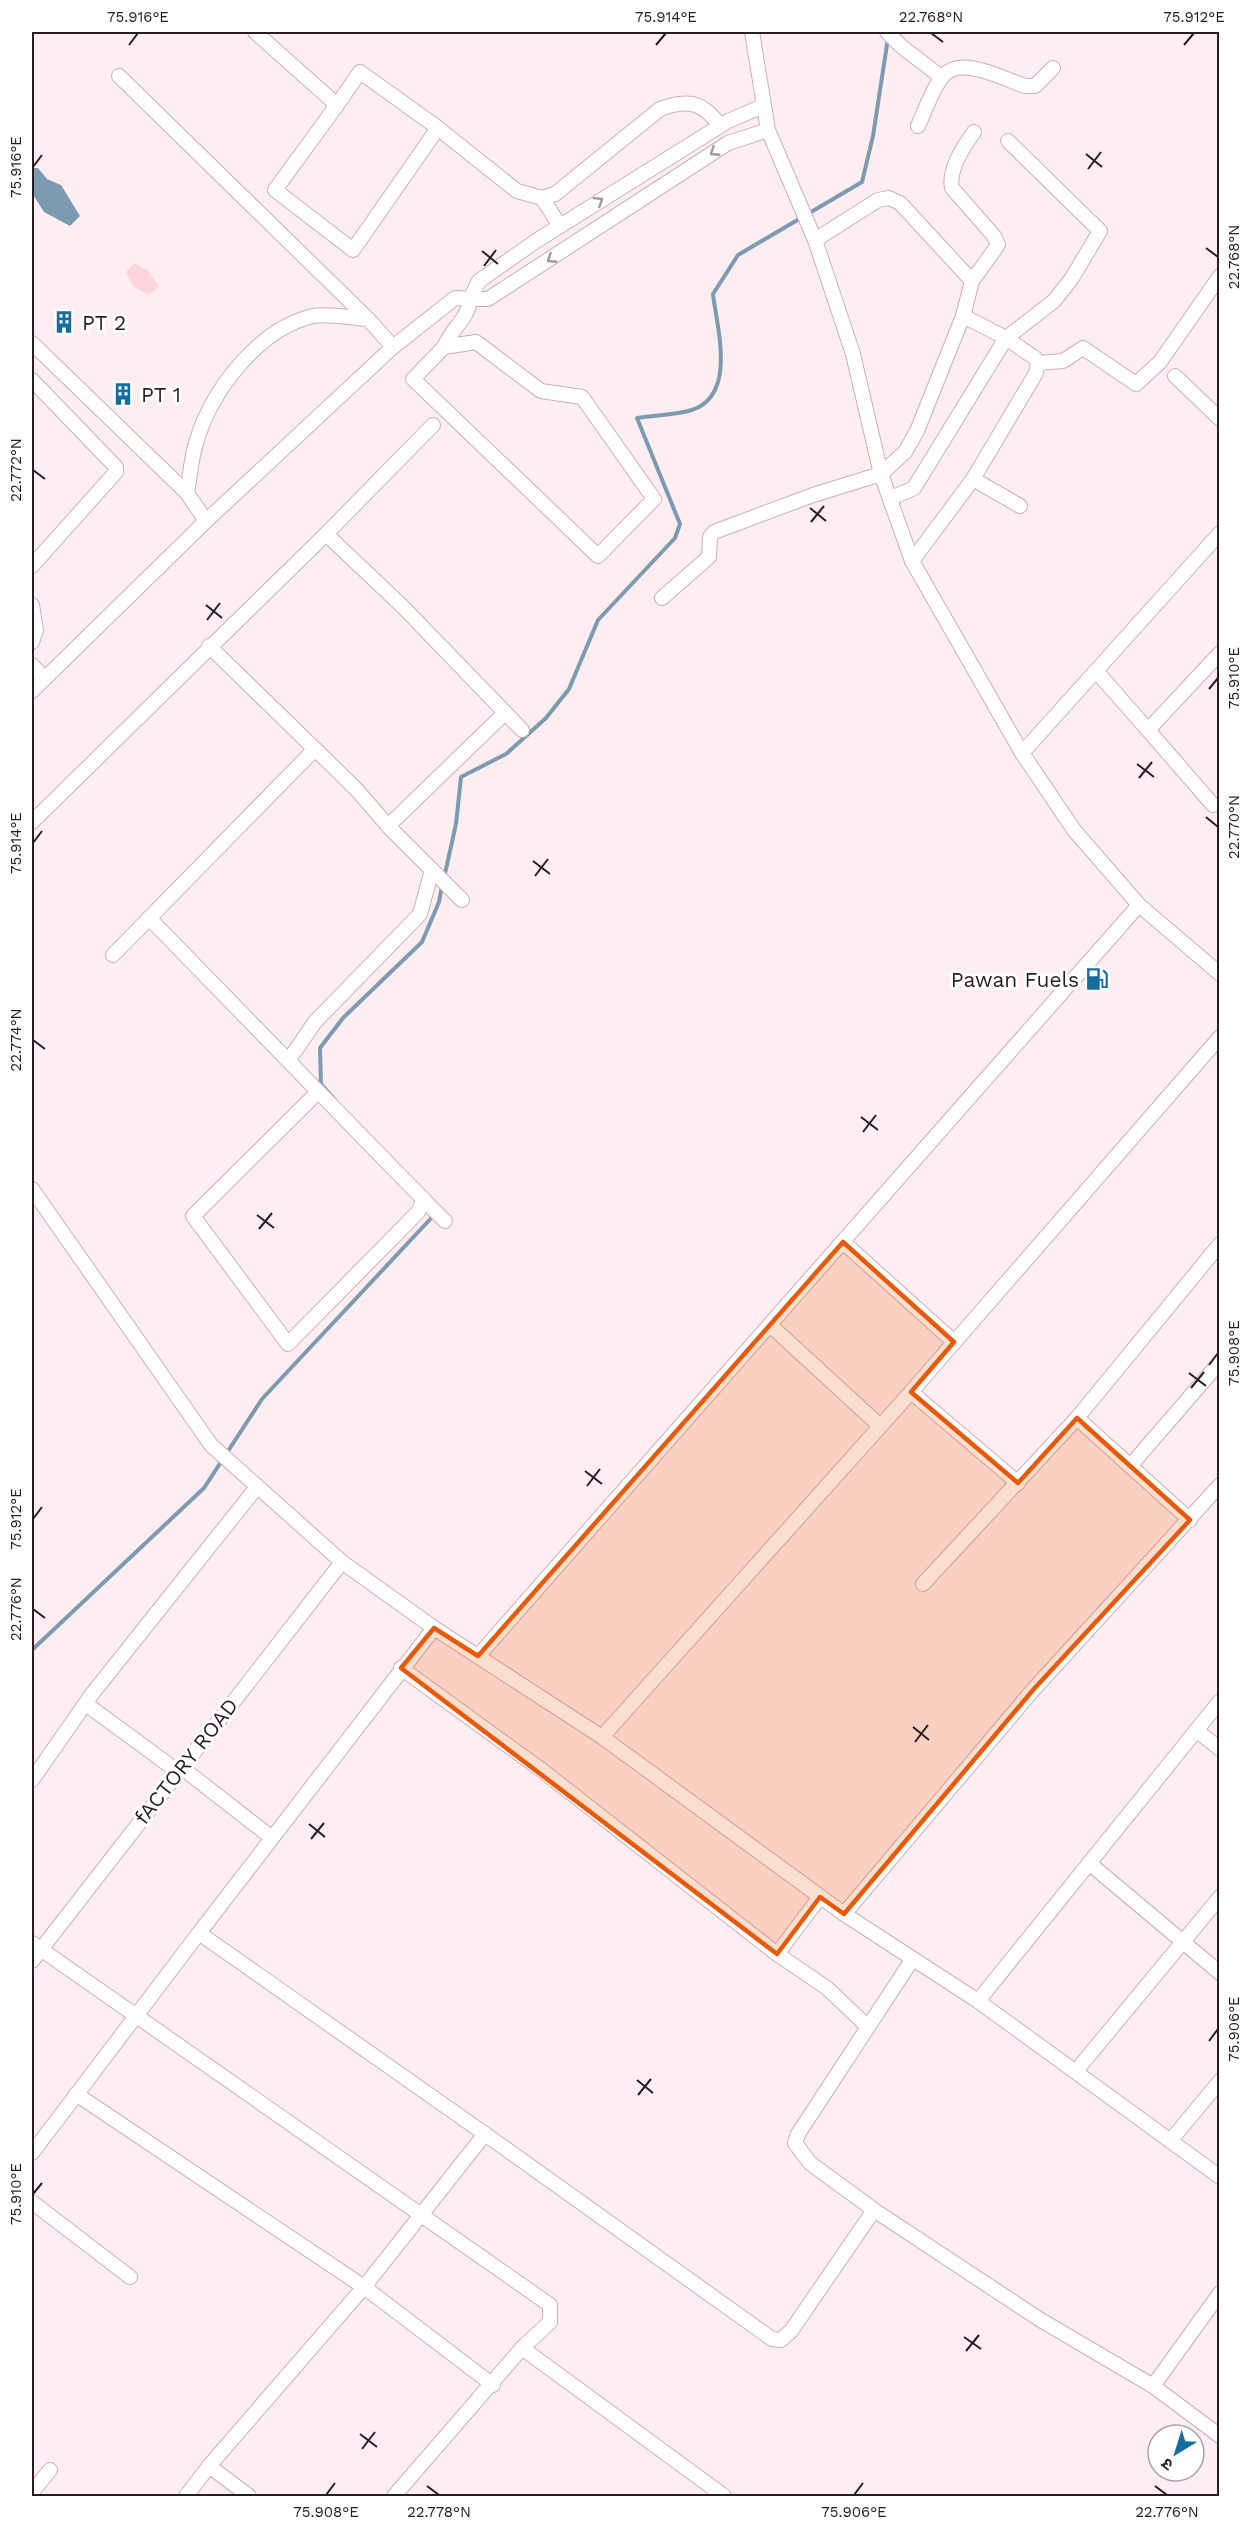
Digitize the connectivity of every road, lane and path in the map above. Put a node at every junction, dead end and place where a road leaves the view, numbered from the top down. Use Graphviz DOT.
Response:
graph roads {
  1 [pos="255,32"];
  2 [pos="752,32"];
  3 [pos="890,35"];
  4 [pos="1053,68"];
  5 [pos="119,76"];
  6 [pos="941,77"];
  7 [pos="337,105"];
  8 [pos="763,106"];
  9 [pos="720,126"];
  10 [pos="918,126"];
  11 [pos="438,128"];
  12 [pos="768,130"];
  13 [pos="974,132"];
  14 [pos="1008,141"];
  15 [pos="542,198"];
  16 [pos="560,226"];
  17 [pos="814,238"];
  18 [pos="1220,276"];
  19 [pos="972,281"];
  20 [pos="470,299"];
  21 [pos="963,316"];
  22 [pos="368,319"];
  23 [pos="1006,338"];
  24 [pos="32,343"];
  25 [pos="393,347"];
  26 [pos="444,347"];
  27 [pos="1038,363"];
  28 [pos="1175,376"];
  29 [pos="32,380"];
  30 [pos="1220,419"];
  31 [pos="433,425"];
  32 [pos="881,474"];
  33 [pos="973,479"];
  34 [pos="187,493"];
  35 [pos="891,498"];
  36 [pos="1020,506"];
  37 [pos="206,521"];
  38 [pos="1220,533"];
  39 [pos="326,534"];
  40 [pos="912,561"];
  41 [pos="32,566"];
  42 [pos="662,598"];
  43 [pos="32,605"];
  44 [pos="32,642"];
  45 [pos="209,646"];
  46 [pos="1220,653"];
  47 [pos="32,665"];
  48 [pos="1096,670"];
  49 [pos="44,678"];
  50 [pos="32,691"];
  51 [pos="505,713"];
  52 [pos="522,730"];
  53 [pos="1148,730"];
  54 [pos="315,748"];
  55 [pos="1022,753"];
  56 [pos="1213,805"];
  57 [pos="32,822"];
  58 [pos="388,826"];
  59 [pos="440,878"];
  60 [pos="462,900"];
  61 [pos="1139,905"];
  62 [pos="149,918"];
  63 [pos="113,955"];
  64 [pos="1220,974"];
  65 [pos="1220,1037"];
  66 [pos="288,1061"];
  67 [pos="318,1092"];
  68 [pos="32,1189"];
  69 [pos="843,1242"];
  70 [pos="1220,1244"];
  71 [pos="770,1325"];
  72 [pos="954,1342"];
  73 [pos="1220,1362"];
  74 [pos="910,1392"];
  75 [pos="1077,1418"];
  76 [pos="880,1426"];
  77 [pos="1131,1465"];
  78 [pos="1018,1483"];
  79 [pos="1220,1485"];
  80 [pos="257,1487"];
  81 [pos="1190,1520"];
  82 [pos="342,1562"];
  83 [pos="923,1584"];
  84 [pos="434,1628"];
  85 [pos="478,1656"];
  86 [pos="401,1668"];
  87 [pos="1220,1701"];
  88 [pos="86,1704"];
  89 [pos="1196,1730"];
  90 [pos="602,1737"];
  91 [pos="1220,1749"];
  92 [pos="179,1769"];
  93 [pos="32,1780"];
  94 [pos="272,1838"];
  95 [pos="1089,1863"];
  96 [pos="820,1897"];
  97 [pos="1220,1897"];
  98 [pos="844,1914"];
  99 [pos="199,1933"];
  100 [pos="1183,1942"];
  101 [pos="34,1951"];
  102 [pos="777,1954"];
  103 [pos="912,1960"];
  104 [pos="1220,1973"];
  105 [pos="978,2001"];
  106 [pos="137,2017"];
  107 [pos="868,2027"];
  108 [pos="1076,2072"];
  109 [pos="1220,2081"];
  110 [pos="76,2094"];
  111 [pos="485,2134"];
  112 [pos="1171,2140"];
  113 [pos="32,2153"];
  114 [pos="1220,2177"];
  115 [pos="32,2202"];
  116 [pos="874,2210"];
  117 [pos="419,2214"];
  118 [pos="130,2277"];
  119 [pos="364,2287"];
  120 [pos="1220,2293"];
  121 [pos="522,2348"];
  122 [pos="493,2385"];
  123 [pos="1153,2386"];
  124 [pos="1220,2436"];
  125 [pos="209,2466"];
  126 [pos="50,2470"];
  127 [pos="32,2492"];
  128 [pos="186,2496"];
  129 [pos="249,2496"];
  130 [pos="394,2496"];
  131 [pos="724,2496"];
  1 -- 7 [label="street"];
  2 -- 8 [label="street"];
  3 -- 6 [label="street"];
  4 -- 6 [label="street"];
  5 -- 22 [label="street"];
  6 -- 10 [label="street"];
  7 -- 11 [label="street"];
  7 -- 11 [label="street"];
  8 -- 9 [label="street"];
  8 -- 12 [label="street"];
  9 -- 15 [label="street"];
  16 -- 9 [label="street, one-way"];
  11 -- 15 [label="street"];
  12 -- 17 [label="street"];
  12 -- 20 [label="street, one-way"];
  13 -- 19 [label="street"];
  14 -- 23 [label="street"];
  15 -- 16 [label="street"];
  16 -- 20 [label="street"];
  17 -- 19 [label="street"];
  17 -- 32 [label="street"];
  18 -- 27 [label="street"];
  19 -- 21 [label="street"];
  20 -- 25 [label="street"];
  20 -- 26 [label="street"];
  21 -- 23 [label="street"];
  21 -- 32 [label="street"];
  22 -- 25 [label="street"];
  22 -- 34 [label="street"];
  23 -- 27 [label="street"];
  23 -- 35 [label="street"];
  24 -- 34 [label="street"];
  25 -- 37 [label="street"];
  26 -- 26 [label="street"];
  27 -- 33 [label="street"];
  28 -- 30 [label="street"];
  29 -- 41 [label="street"];
  31 -- 39 [label="street"];
  32 -- 35 [label="street"];
  32 -- 42 [label="street"];
  33 -- 36 [label="street"];
  33 -- 40 [label="street"];
  34 -- 37 [label="street"];
  35 -- 40 [label="street"];
  37 -- 49 [label="street"];
  38 -- 48 [label="street"];
  39 -- 45 [label="street"];
  39 -- 51 [label="street"];
  40 -- 55 [label="street"];
  43 -- 44 [label="street"];
  45 -- 54 [label="street"];
  45 -- 57 [label="street"];
  46 -- 53 [label="street"];
  47 -- 49 [label="street"];
  48 -- 53 [label="street"];
  48 -- 55 [label="street"];
  49 -- 50 [label="street"];
  51 -- 52 [label="street"];
  51 -- 58 [label="street"];
  53 -- 56 [label="street"];
  54 -- 58 [label="street"];
  54 -- 62 [label="street"];
  55 -- 61 [label="street"];
  58 -- 59 [label="street"];
  59 -- 60 [label="street"];
  59 -- 66 [label="street"];
  61 -- 64 [label="street"];
  61 -- 69 [label="street"];
  62 -- 63 [label="street"];
  62 -- 66 [label="street"];
  65 -- 72 [label="street"];
  66 -- 67 [label="street"];
  67 -- 67 [label="street"];
  68 -- 80 [label="street"];
  69 -- 71 [label="street"];
  69 -- 72 [label="street"];
  70 -- 75 [label="street"];
  71 -- 76 [label="street"];
  71 -- 85 [label="street"];
  72 -- 74 [label="street"];
  73 -- 77 [label="street"];
  74 -- 76 [label="street"];
  74 -- 78 [label="street"];
  75 -- 77 [label="street"];
  75 -- 78 [label="street"];
  76 -- 90 [label="street"];
  77 -- 81 [label="street"];
  78 -- 83 [label="street"];
  79 -- 81 [label="street"];
  80 -- 82 [label="street"];
  80 -- 88 [label="street"];
  81 -- 98 [label="street"];
  82 -- 84 [label="street"];
  82 -- 92 [label="street, fACTORY ROAD"];
  84 -- 85 [label="street"];
  84 -- 86 [label="street"];
  85 -- 90 [label="street"];
  86 -- 94 [label="street"];
  86 -- 102 [label="street"];
  87 -- 89 [label="street"];
  88 -- 92 [label="street"];
  88 -- 93 [label="street"];
  89 -- 91 [label="street"];
  89 -- 95 [label="street"];
  90 -- 96 [label="street"];
  92 -- 94 [label="street"];
  92 -- 101 [label="street, fACTORY ROAD"];
  94 -- 99 [label="street"];
  95 -- 100 [label="street"];
  95 -- 105 [label="street"];
  96 -- 98 [label="street"];
  96 -- 102 [label="street"];
  97 -- 100 [label="street"];
  98 -- 103 [label="street"];
  99 -- 106 [label="street"];
  99 -- 111 [label="street"];
  100 -- 104 [label="street"];
  100 -- 108 [label="street"];
  101 -- 106 [label="street"];
  102 -- 107 [label="street"];
  103 -- 105 [label="street"];
  103 -- 107 [label="street"];
  105 -- 108 [label="street"];
  106 -- 110 [label="street"];
  106 -- 117 [label="street"];
  107 -- 116 [label="street"];
  108 -- 112 [label="street"];
  109 -- 112 [label="street"];
  110 -- 113 [label="street"];
  110 -- 119 [label="street"];
  111 -- 116 [label="street"];
  111 -- 117 [label="street"];
  112 -- 114 [label="street"];
  115 -- 118 [label="street"];
  116 -- 123 [label="street"];
  117 -- 119 [label="street"];
  117 -- 121 [label="street"];
  119 -- 122 [label="street"];
  119 -- 125 [label="street"];
  120 -- 123 [label="street"];
  121 -- 122 [label="street"];
  121 -- 131 [label="street"];
  122 -- 130 [label="street"];
  123 -- 124 [label="street"];
  125 -- 128 [label="street"];
  125 -- 129 [label="street"];
  126 -- 127 [label="street"];
}
